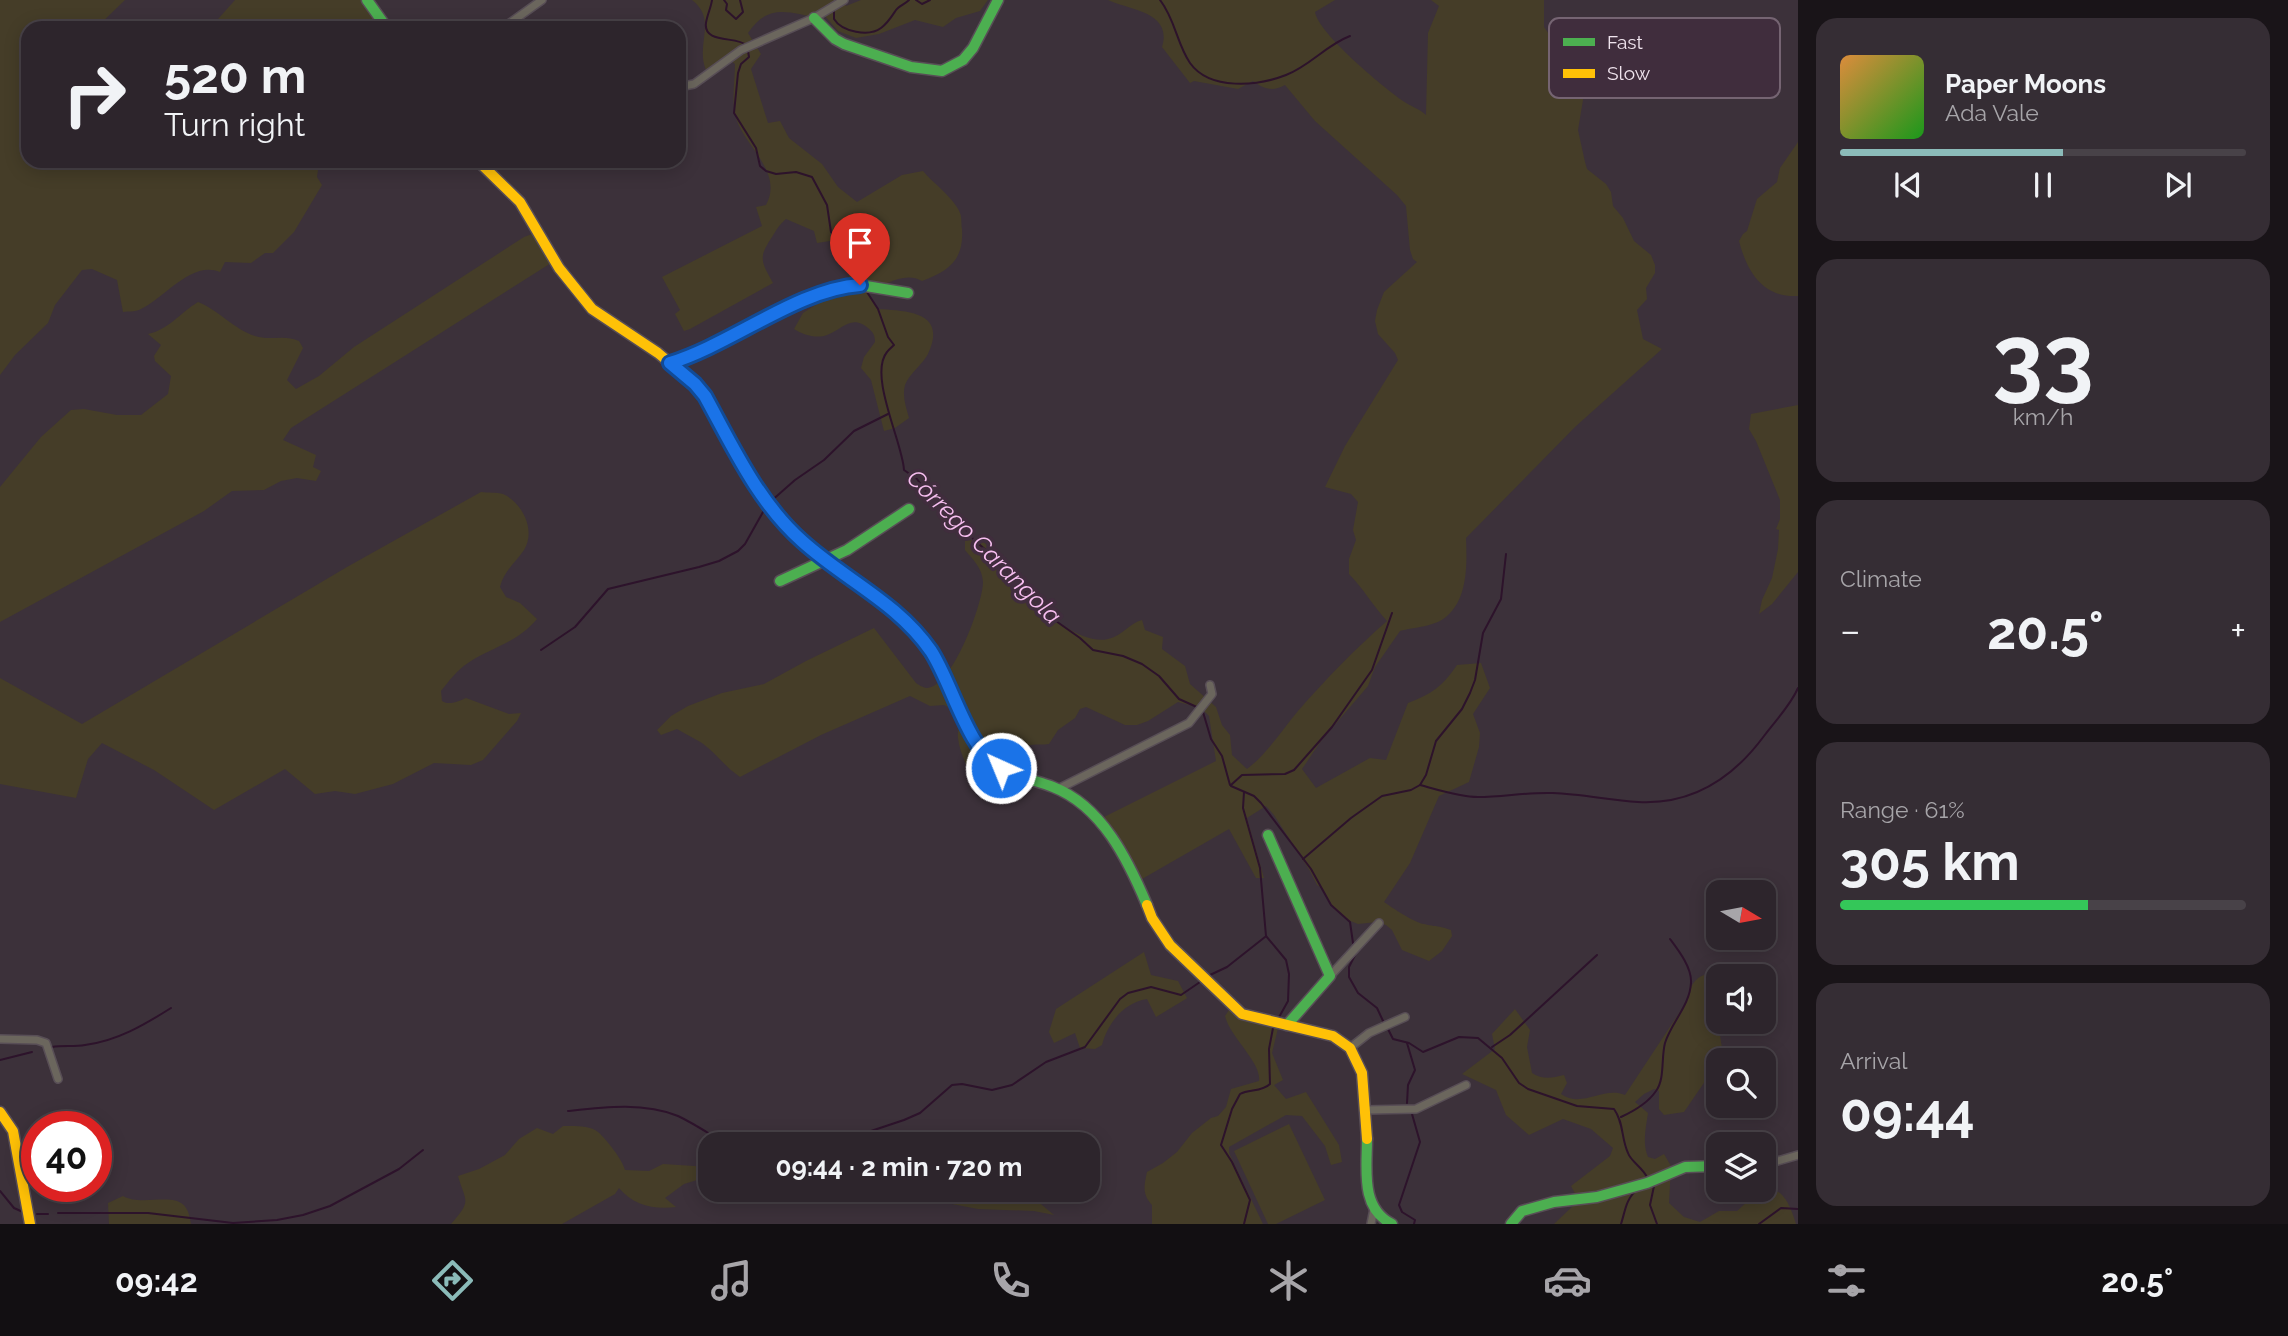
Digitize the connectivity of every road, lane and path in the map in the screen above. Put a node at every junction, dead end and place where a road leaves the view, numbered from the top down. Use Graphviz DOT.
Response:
graph roads {
  1 [pos="367,0"];
  2 [pos="542,0"];
  3 [pos="844,0"];
  4 [pos="998,0"];
  5 [pos="814,18"];
  6 [pos="382,21"];
  7 [pos="513,21"];
  8 [pos="686,86"];
  9 [pos="485,168"];
  10 [pos="908,293"];
  11 [pos="670,363"];
  12 [pos="909,509"];
  13 [pos="825,561"];
  14 [pos="780,581"];
  15 [pos="1210,685"];
  16 [pos="1058,789"];
  17 [pos="1268,835"];
  18 [pos="1379,923"];
  19 [pos="1330,976"];
  20 [pos="1405,1017"];
  21 [pos="1287,1025"];
  22 [pos="0,1039"];
  23 [pos="1350,1048"];
  24 [pos="58,1079"];
  25 [pos="1466,1085"];
  26 [pos="1366,1110"];
  27 [pos="0,1112"];
  28 [pos="1798,1155"];
  29 [pos="1776,1162"];
  30 [pos="1706,1166"];
  31 [pos="1374,1209"];
  32 [pos="30,1224"];
  33 [pos="1371,1224"];
  34 [pos="1392,1224"];
  35 [pos="1510,1224"];
  1 -- 6 [label="street"];
  2 -- 7 [label="street"];
  3 -- 5 [label="street"];
  4 -- 5 [label="street"];
  5 -- 8 [label="street"];
  9 -- 11 [label="street"];
  10 -- 11 [label="street"];
  11 -- 13 [label="street"];
  12 -- 13 [label="street"];
  13 -- 14 [label="street"];
  13 -- 16 [label="street"];
  15 -- 16 [label="street"];
  16 -- 21 [label="street"];
  17 -- 19 [label="street"];
  18 -- 19 [label="street"];
  19 -- 21 [label="street"];
  20 -- 23 [label="street"];
  21 -- 23 [label="street"];
  22 -- 24 [label="street"];
  23 -- 26 [label="street"];
  25 -- 26 [label="street"];
  26 -- 31 [label="street"];
  27 -- 32 [label="street"];
  28 -- 29 [label="street"];
  30 -- 35 [label="street"];
  31 -- 33 [label="street"];
  31 -- 34 [label="street"];
}
